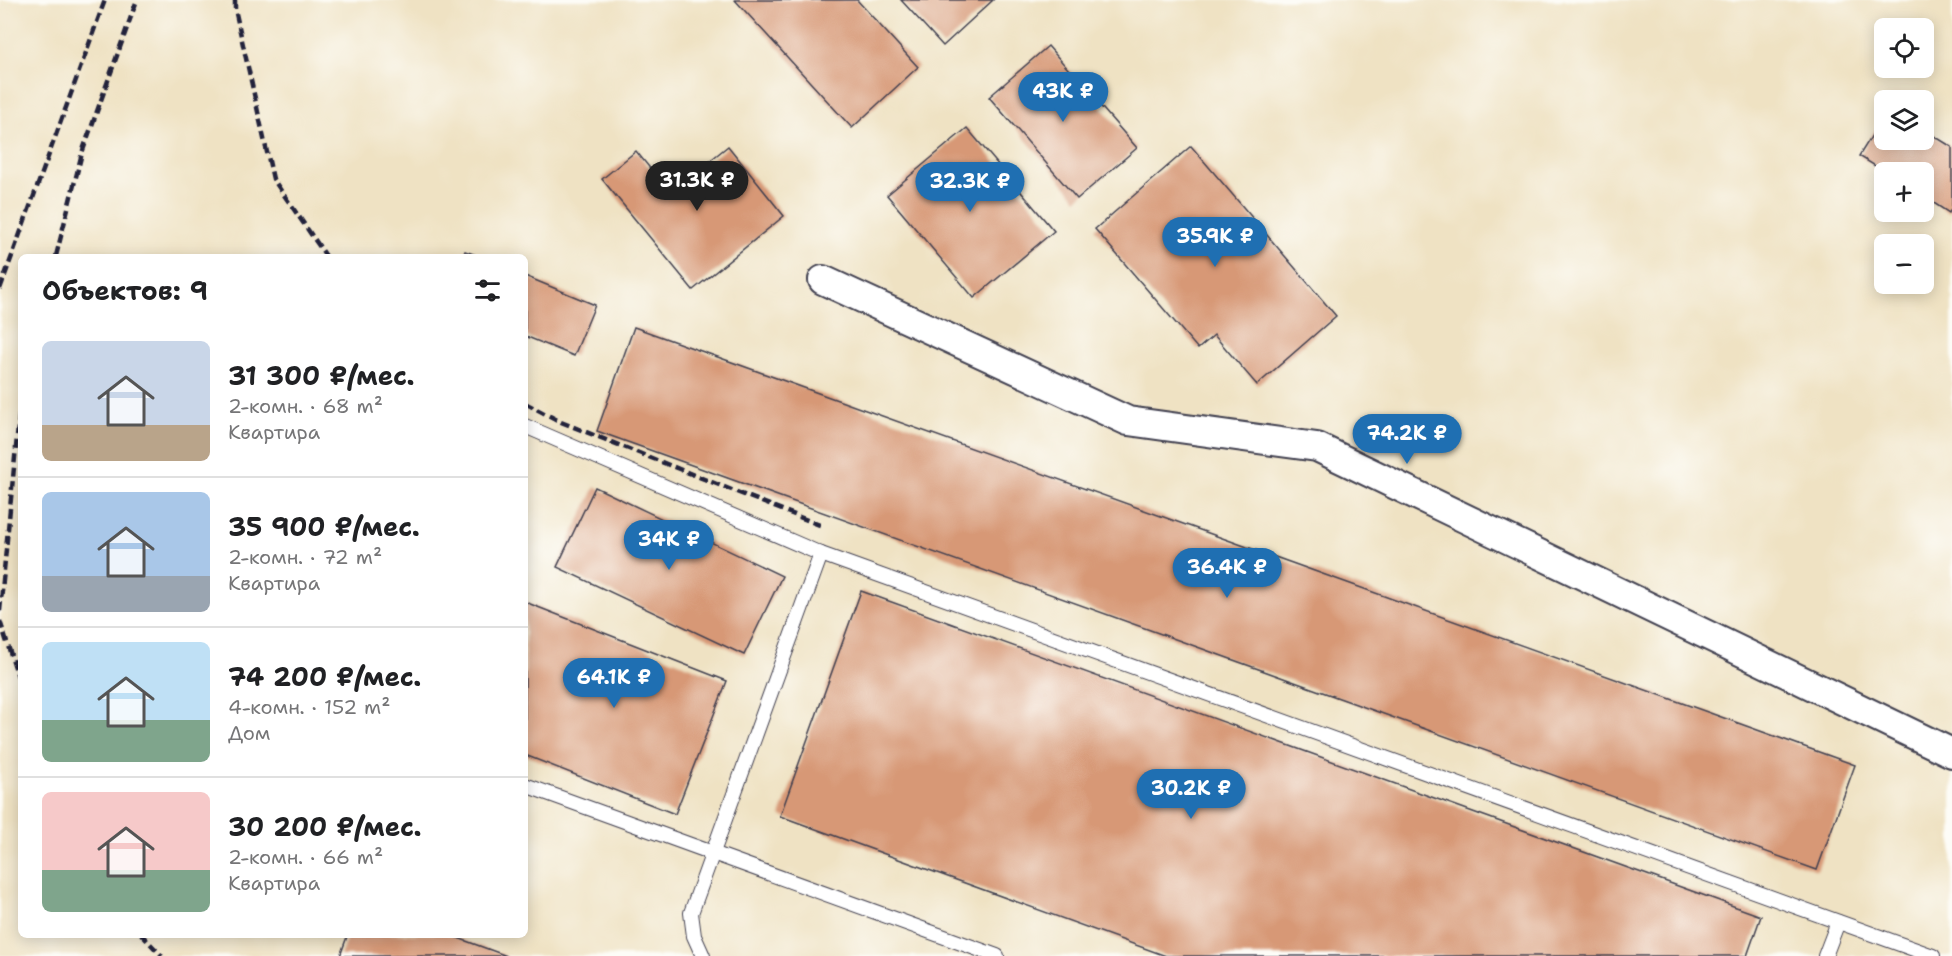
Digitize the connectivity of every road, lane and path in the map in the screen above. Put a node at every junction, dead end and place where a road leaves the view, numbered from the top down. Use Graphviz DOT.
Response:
graph roads {
  1 [pos="823,280"];
  2 [pos="528,427"];
  3 [pos="821,554"];
  4 [pos="1952,753"];
  5 [pos="528,786"];
  6 [pos="713,853"];
  7 [pos="1838,922"];
  8 [pos="703,956"];
  9 [pos="997,956"];
  10 [pos="1826,956"];
  11 [pos="1933,956"];
  1 -- 4 [label="street"];
  2 -- 3 [label="lane"];
  3 -- 6 [label="lane"];
  3 -- 7 [label="lane"];
  5 -- 6 [label="lane"];
  6 -- 8 [label="lane"];
  6 -- 9 [label="lane"];
  7 -- 10 [label="lane"];
  7 -- 11 [label="lane"];
}
